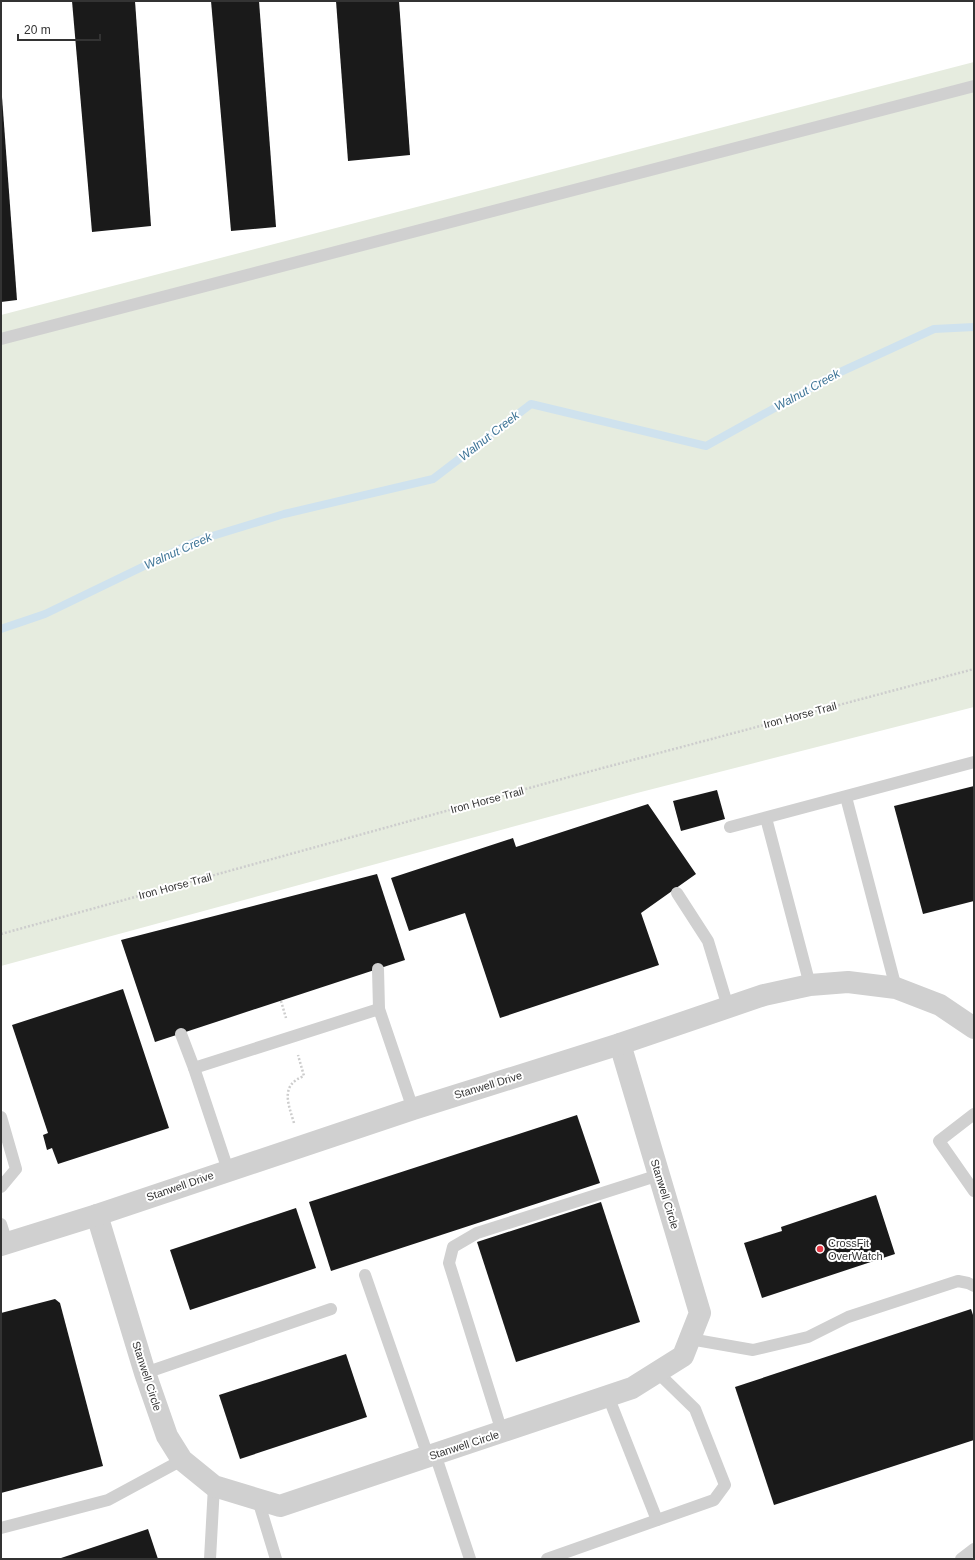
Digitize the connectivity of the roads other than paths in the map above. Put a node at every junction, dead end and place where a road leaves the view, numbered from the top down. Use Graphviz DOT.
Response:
graph roads {
  1 [pos="974,86"];
  2 [pos="1,339"];
  3 [pos="974,762"];
  4 [pos="846,797"];
  5 [pos="766,818"];
  6 [pos="730,827"];
  7 [pos="677,893"];
  8 [pos="378,969"];
  9 [pos="810,985"];
  10 [pos="896,988"];
  11 [pos="728,1007"];
  12 [pos="379,1009"];
  13 [pos="974,1028"];
  14 [pos="181,1034"];
  15 [pos="620,1044"];
  16 [pos="194,1068"];
  17 [pos="413,1109"];
  18 [pos="974,1114"];
  19 [pos="1,1117"];
  20 [pos="228,1170"];
  21 [pos="659,1175"];
  22 [pos="1,1187"];
  23 [pos="974,1191"];
  24 [pos="97,1215"];
  25 [pos="3,1237"];
  26 [pos="365,1275"];
  27 [pos="974,1286"];
  28 [pos="331,1309"];
  29 [pos="690,1338"];
  30 [pos="657,1372"];
  31 [pos="145,1373"];
  32 [pos="608,1396"];
  33 [pos="502,1432"];
  34 [pos="431,1455"];
  35 [pos="182,1460"];
  36 [pos="214,1486"];
  37 [pos="258,1500"];
  38 [pos="657,1520"];
  39 [pos="1,1528"];
  40 [pos="974,1549"];
  41 [pos="210,1559"];
  42 [pos="276,1559"];
  43 [pos="470,1559"];
  44 [pos="547,1559"];
  45 [pos="961,1559"];
  1 -- 2 [label="lane"];
  3 -- 4 [label="lane"];
  4 -- 5 [label="lane"];
  4 -- 10 [label="lane"];
  5 -- 6 [label="lane"];
  5 -- 9 [label="lane"];
  7 -- 11 [label="lane"];
  8 -- 12 [label="lane"];
  9 -- 10 [label="street, Stanwell Drive"];
  9 -- 11 [label="street, Stanwell Drive"];
  10 -- 13 [label="street, Stanwell Drive"];
  11 -- 15 [label="street, Stanwell Drive"];
  12 -- 16 [label="lane"];
  12 -- 17 [label="lane"];
  14 -- 16 [label="lane"];
  15 -- 17 [label="street, Stanwell Drive"];
  15 -- 21 [label="street, Stanwell Circle"];
  16 -- 20 [label="lane"];
  17 -- 20 [label="street, Stanwell Drive"];
  18 -- 23 [label="lane"];
  19 -- 22 [label="lane"];
  20 -- 24 [label="street, Stanwell Drive"];
  21 -- 29 [label="street, Stanwell Circle"];
  21 -- 33 [label="lane"];
  24 -- 25 [label="street, Stanwell Drive"];
  24 -- 31 [label="street, Stanwell Circle"];
  26 -- 34 [label="lane"];
  27 -- 29 [label="lane"];
  28 -- 31 [label="lane"];
  29 -- 30 [label="street, Stanwell Circle"];
  30 -- 32 [label="street, Stanwell Circle"];
  30 -- 38 [label="lane"];
  31 -- 35 [label="street, Stanwell Circle"];
  32 -- 33 [label="street, Stanwell Circle"];
  32 -- 38 [label="lane"];
  33 -- 34 [label="street, Stanwell Circle"];
  34 -- 37 [label="street, Stanwell Circle"];
  34 -- 43 [label="lane"];
  35 -- 36 [label="street, Stanwell Circle"];
  35 -- 39 [label="lane"];
  36 -- 37 [label="street, Stanwell Circle"];
  36 -- 41 [label="lane"];
  37 -- 42 [label="lane"];
  38 -- 44 [label="lane"];
  40 -- 45 [label="lane"];
}
